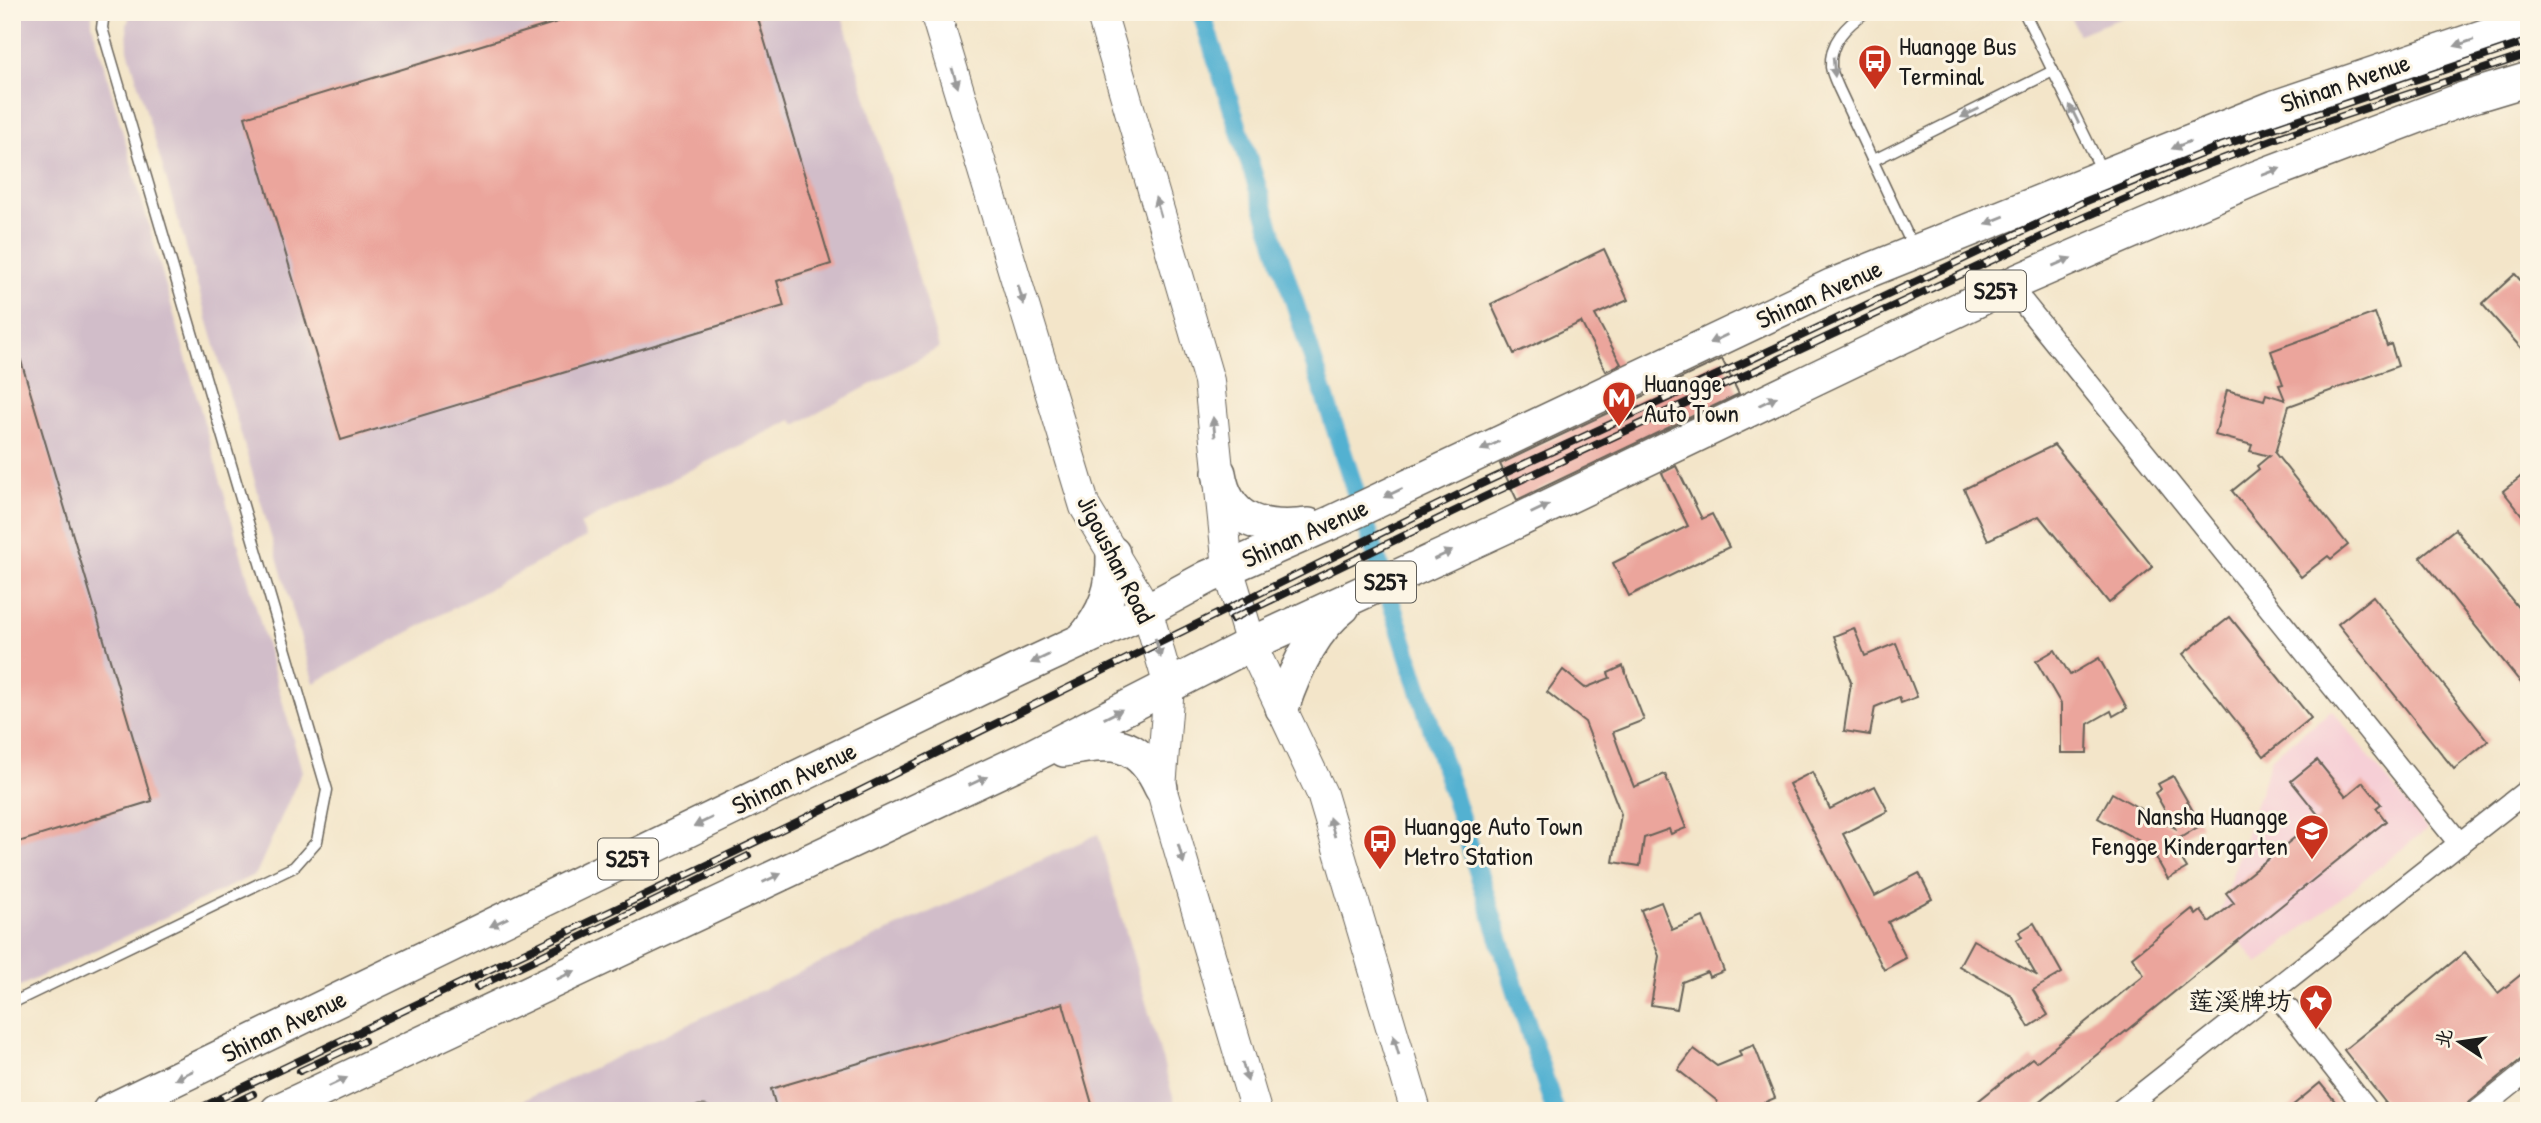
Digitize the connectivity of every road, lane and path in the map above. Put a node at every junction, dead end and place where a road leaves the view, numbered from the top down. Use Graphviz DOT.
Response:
graph roads {
  1 [pos="104,12"];
  2 [pos="935,12"];
  3 [pos="1101,12"];
  4 [pos="1866,12"];
  5 [pos="2024,12"];
  6 [pos="2529,21"];
  7 [pos="2053,71"];
  8 [pos="2529,79"];
  9 [pos="1872,161"];
  10 [pos="2104,176"];
  11 [pos="1915,252"];
  12 [pos="2009,285"];
  13 [pos="1219,473"];
  14 [pos="1261,535"];
  15 [pos="1112,553"];
  16 [pos="1228,568"];
  17 [pos="1361,593"];
  18 [pos="1147,610"];
  19 [pos="1082,640"];
  20 [pos="1251,644"];
  21 [pos="1169,686"];
  22 [pos="1282,708"];
  23 [pos="1030,757"];
  24 [pos="1161,788"];
  25 [pos="2529,789"];
  26 [pos="2460,844"];
  27 [pos="2273,990"];
  28 [pos="12,1003"];
  29 [pos="2529,1070"];
  30 [pos="109,1111"];
  31 [pos="276,1111"];
  32 [pos="699,1111"];
  33 [pos="705,1111"];
  34 [pos="1256,1111"];
  35 [pos="1416,1111"];
  36 [pos="2120,1111"];
  37 [pos="2368,1111"];
  38 [pos="2478,1111"];
  1 -- 28 [label="lane"];
  2 -- 15 [label="main road, Jigoushan Road, one-way"];
  13 -- 3 [label="main road, one-way"];
  4 -- 9 [label="lane, one-way"];
  5 -- 7 [label="lane"];
  6 -- 10 [label="main road, Shinan Avenue / S257, one-way"];
  7 -- 9 [label="lane, one-way"];
  10 -- 7 [label="lane, one-way"];
  12 -- 8 [label="main road, Shinan Avenue / S257, one-way"];
  9 -- 11 [label="lane"];
  10 -- 11 [label="main road, Shinan Avenue / S257, one-way"];
  11 -- 14 [label="main road, Shinan Avenue / S257, one-way"];
  17 -- 12 [label="main road, Shinan Avenue / S257, one-way"];
  12 -- 26 [label="street"];
  13 -- 14 [label="main road"];
  13 -- 16 [label="main road"];
  14 -- 16 [label="main road, Shinan Avenue / S257"];
  15 -- 18 [label="main road, Jigoushan Road"];
  15 -- 19 [label="main road"];
  16 -- 18 [label="main road, Shinan Avenue / S257"];
  16 -- 20 [label="main road"];
  17 -- 20 [label="main road, Shinan Avenue / S257"];
  17 -- 22 [label="main road"];
  18 -- 19 [label="main road, Shinan Avenue / S257"];
  18 -- 21 [label="main road, Jigoushan Road, one-way"];
  19 -- 30 [label="main road, Shinan Avenue / S257, one-way"];
  20 -- 21 [label="main road, Shinan Avenue / S257"];
  20 -- 22 [label="main road"];
  23 -- 21 [label="main road, Shinan Avenue / S257, one-way"];
  21 -- 24 [label="main road, Jigoushan Road"];
  35 -- 22 [label="main road, one-way"];
  23 -- 24 [label="main road"];
  31 -- 23 [label="main road, Shinan Avenue / S257, one-way"];
  24 -- 34 [label="main road, Jigoushan Road, one-way"];
  25 -- 26 [label="street"];
  26 -- 27 [label="street"];
  27 -- 36 [label="street"];
  27 -- 37 [label="street"];
  29 -- 38 [label="street"];
  32 -- 33 [label="lane"];
}
